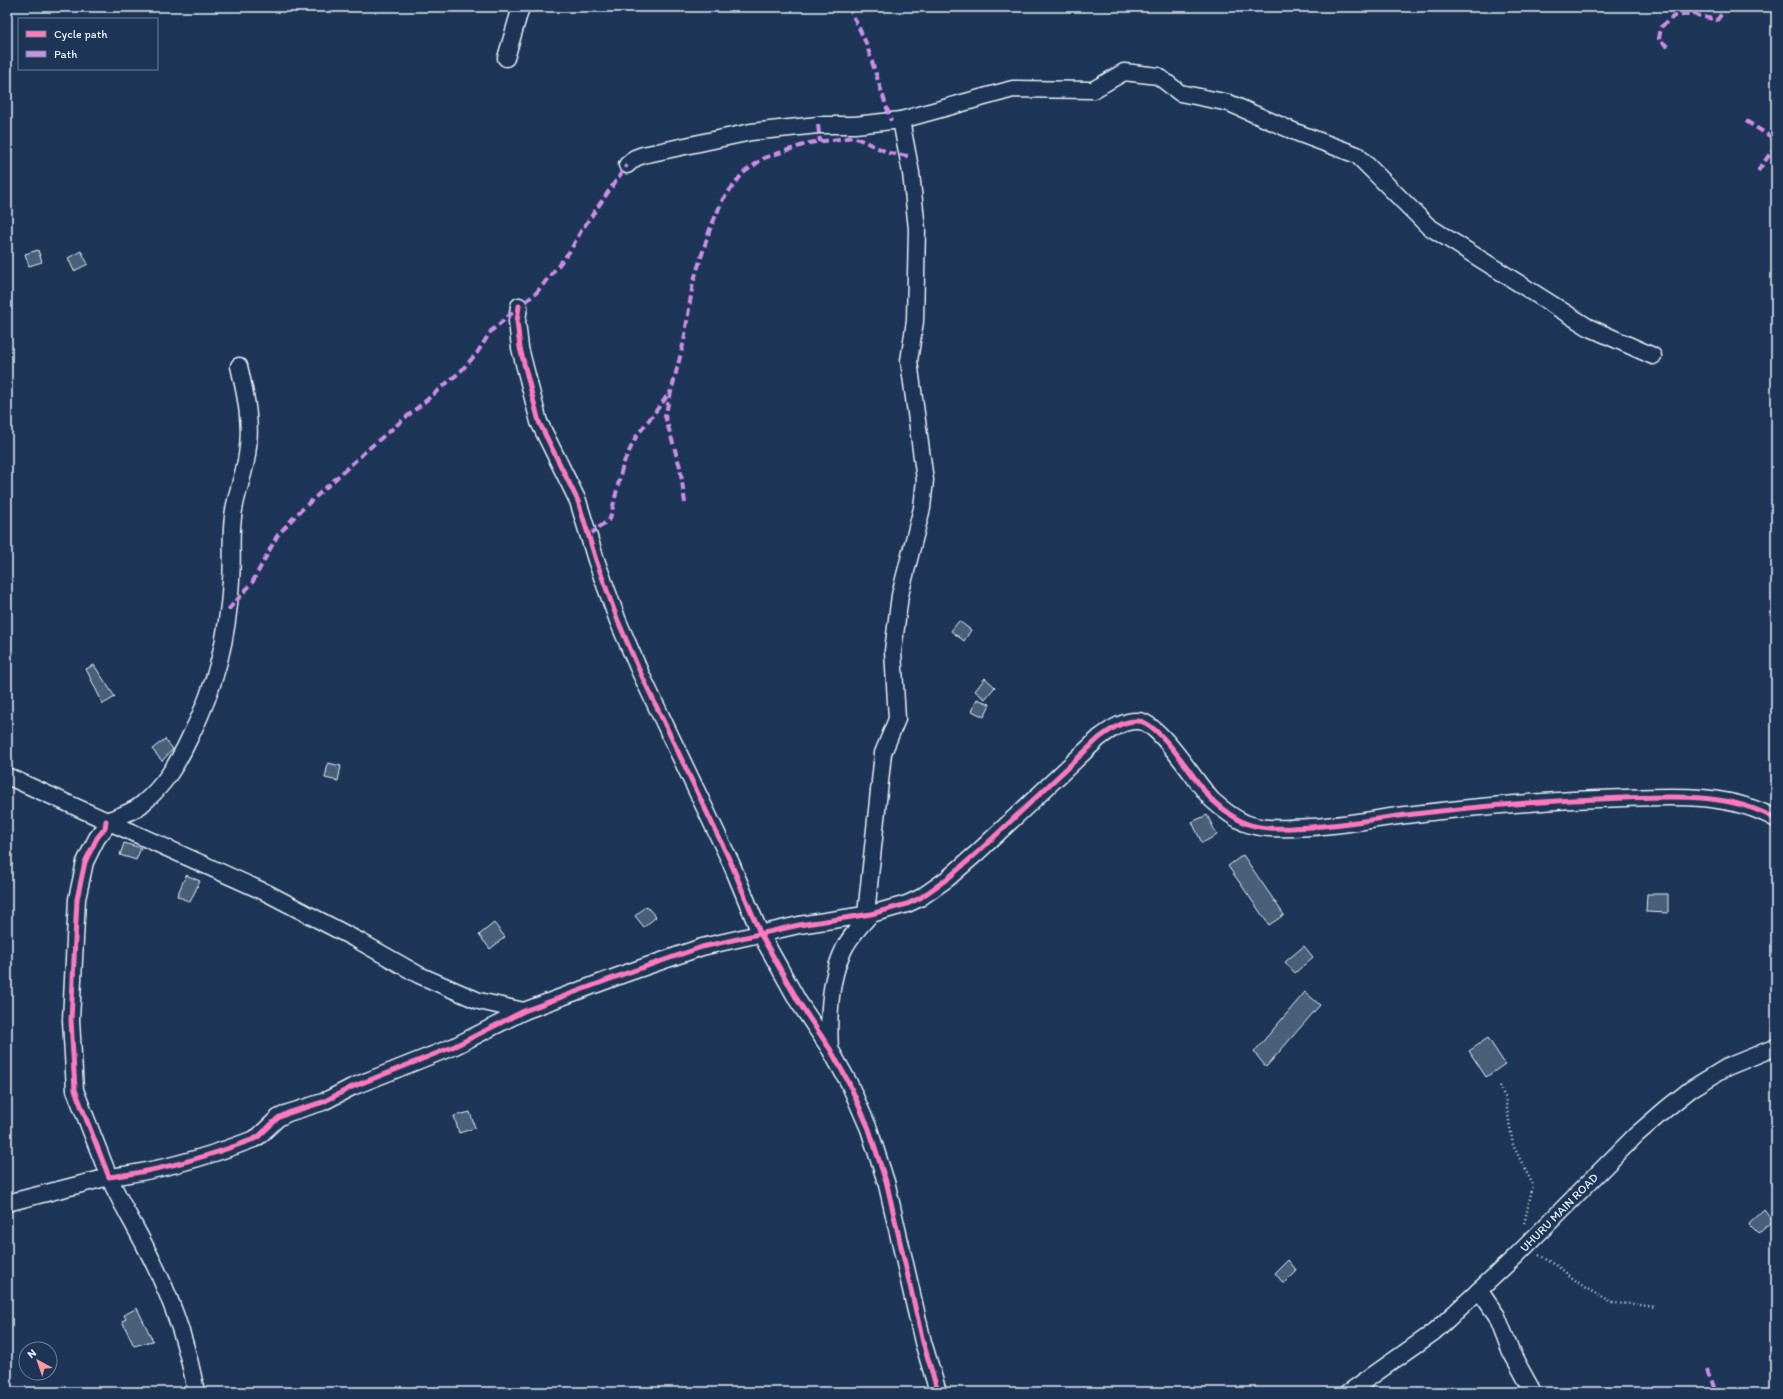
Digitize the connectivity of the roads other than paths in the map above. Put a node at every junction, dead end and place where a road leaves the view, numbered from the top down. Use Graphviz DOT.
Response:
graph roads {
  1 [pos="520,7"];
  2 [pos="506,58"];
  3 [pos="901,120"];
  4 [pos="627,164"];
  5 [pos="519,306"];
  6 [pos="1653,356"];
  7 [pos="239,366"];
  8 [pos="7,776"];
  9 [pos="1776,819"];
  10 [pos="106,821"];
  11 [pos="868,914"];
  12 [pos="760,933"];
  13 [pos="524,1011"];
  14 [pos="1776,1047"];
  15 [pos="830,1050"];
  16 [pos="109,1177"];
  17 [pos="7,1202"];
  18 [pos="1478,1290"];
  19 [pos="196,1392"];
  20 [pos="938,1392"];
  21 [pos="1349,1392"];
  22 [pos="1533,1392"];
  1 -- 2 [label="street"];
  3 -- 4 [label="street"];
  3 -- 6 [label="street"];
  3 -- 11 [label="street"];
  5 -- 12 [label="street"];
  7 -- 10 [label="street"];
  8 -- 10 [label="street"];
  9 -- 11 [label="street"];
  10 -- 13 [label="street"];
  10 -- 16 [label="street"];
  11 -- 12 [label="street"];
  11 -- 15 [label="street"];
  12 -- 13 [label="street"];
  12 -- 15 [label="street"];
  13 -- 16 [label="street"];
  14 -- 18 [label="street, UHURU MAIN ROAD"];
  15 -- 20 [label="street"];
  16 -- 17 [label="street"];
  16 -- 19 [label="street"];
  18 -- 21 [label="street, UHURU MAIN ROAD"];
  18 -- 22 [label="street"];
}
